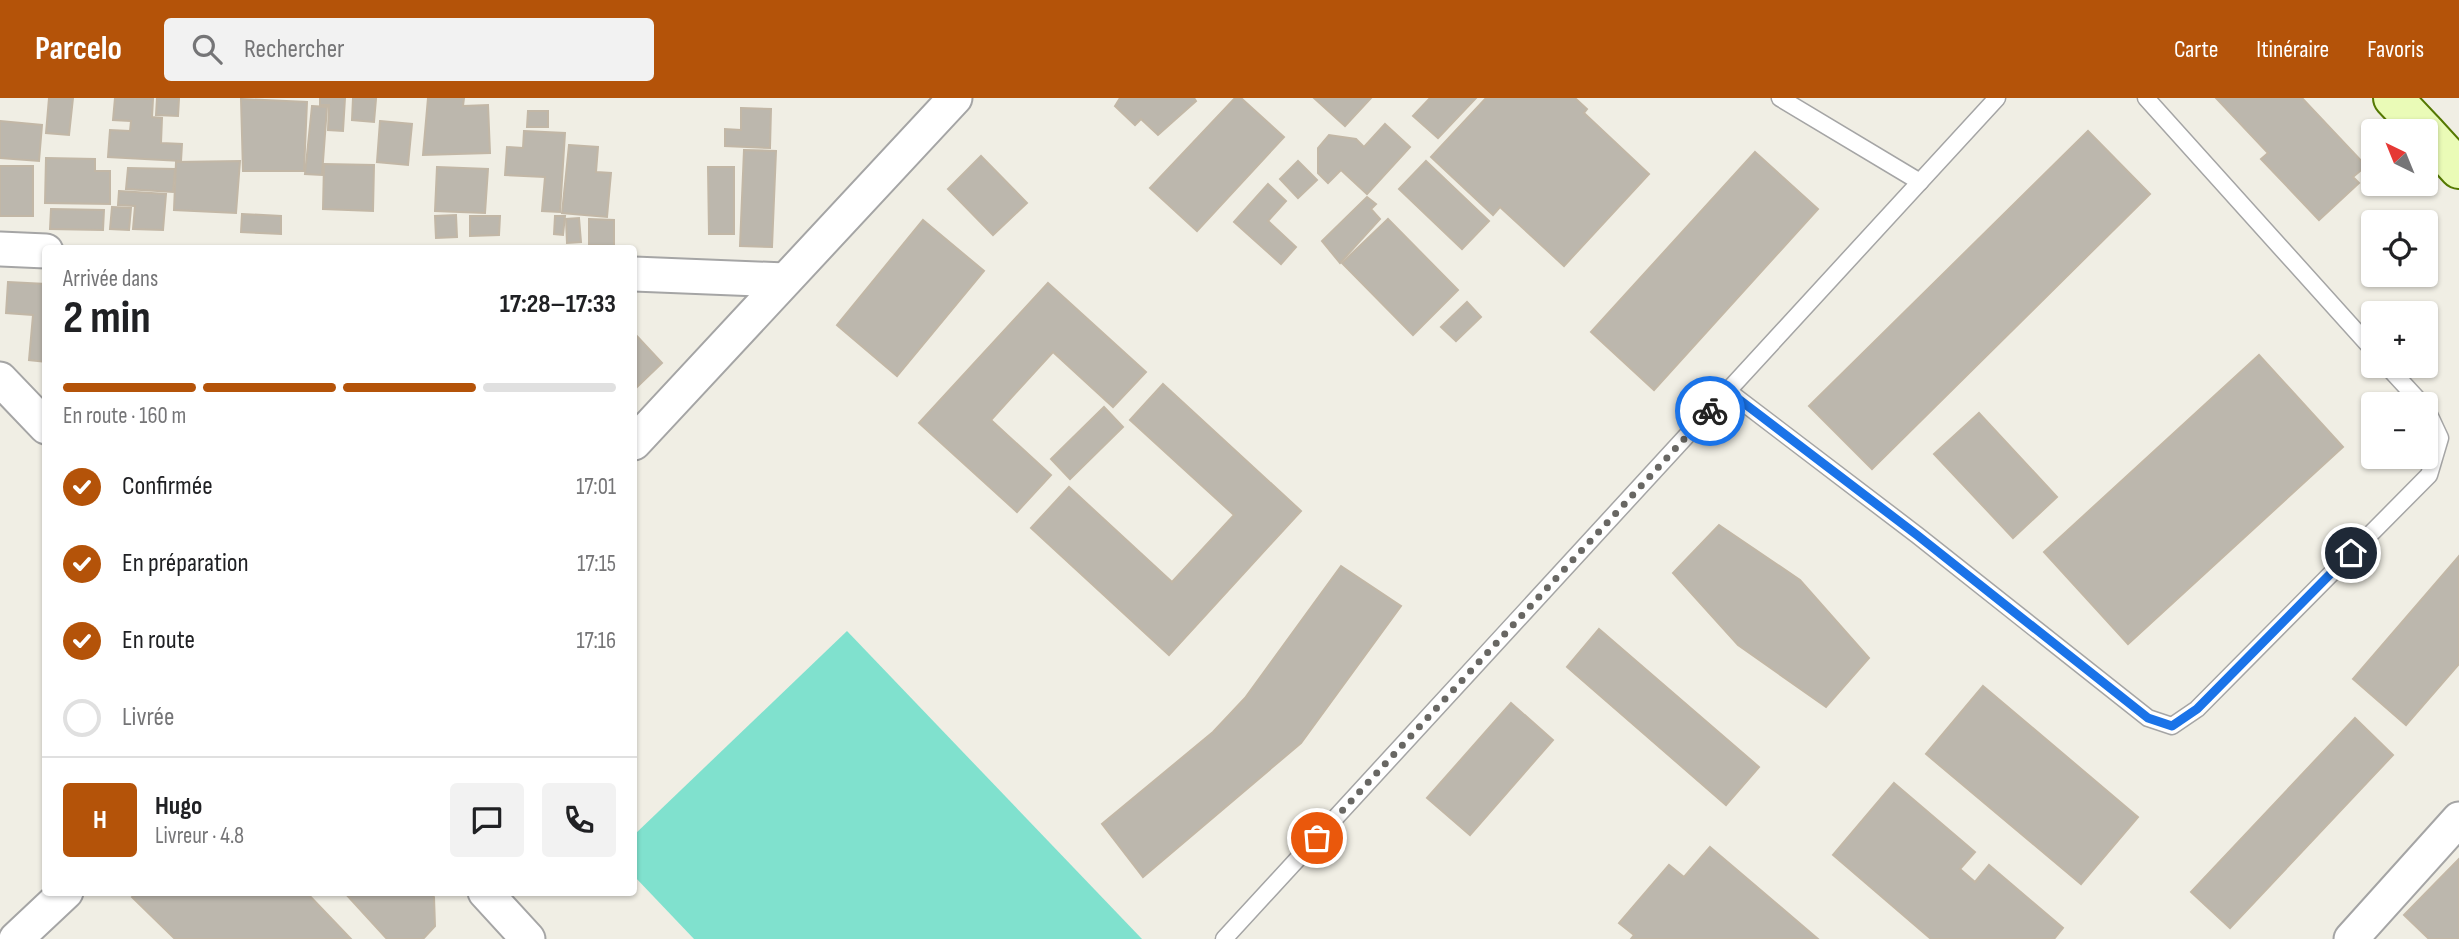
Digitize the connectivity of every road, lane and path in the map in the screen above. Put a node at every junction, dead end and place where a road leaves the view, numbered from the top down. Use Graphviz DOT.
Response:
graph roads {
  1 [pos="955,98"];
  2 [pos="1780,98"];
  3 [pos="1997,98"];
  4 [pos="2146,98"];
  5 [pos="2393,98"];
  6 [pos="2413,119"];
  7 [pos="2438,146"];
  8 [pos="2459,169"];
  9 [pos="1920,182"];
  10 [pos="0,249"];
  11 [pos="42,251"];
  12 [pos="637,274"];
  13 [pos="785,281"];
  14 [pos="2361,337"];
  15 [pos="2398,378"];
  16 [pos="0,379"];
  17 [pos="1728,391"];
  18 [pos="2411,392"];
  19 [pos="42,423"];
  20 [pos="637,440"];
  21 [pos="2431,469"];
  22 [pos="2459,819"];
  23 [pos="62,896"];
  24 [pos="488,896"];
  25 [pos="520,936"];
  26 [pos="16,939"];
  27 [pos="1224,939"];
  28 [pos="2351,939"];
  1 -- 13 [label="street"];
  2 -- 9 [label="lane"];
  3 -- 9 [label="lane"];
  4 -- 14 [label="lane"];
  5 -- 6 [label="street"];
  7 -- 8 [label="street"];
  9 -- 17 [label="lane"];
  10 -- 11 [label="street"];
  12 -- 13 [label="street"];
  13 -- 20 [label="street"];
  15 -- 18 [label="lane"];
  16 -- 19 [label="street"];
  17 -- 21 [label="lane"];
  17 -- 27 [label="lane"];
  22 -- 28 [label="street"];
  23 -- 26 [label="street"];
  24 -- 25 [label="street"];
}
